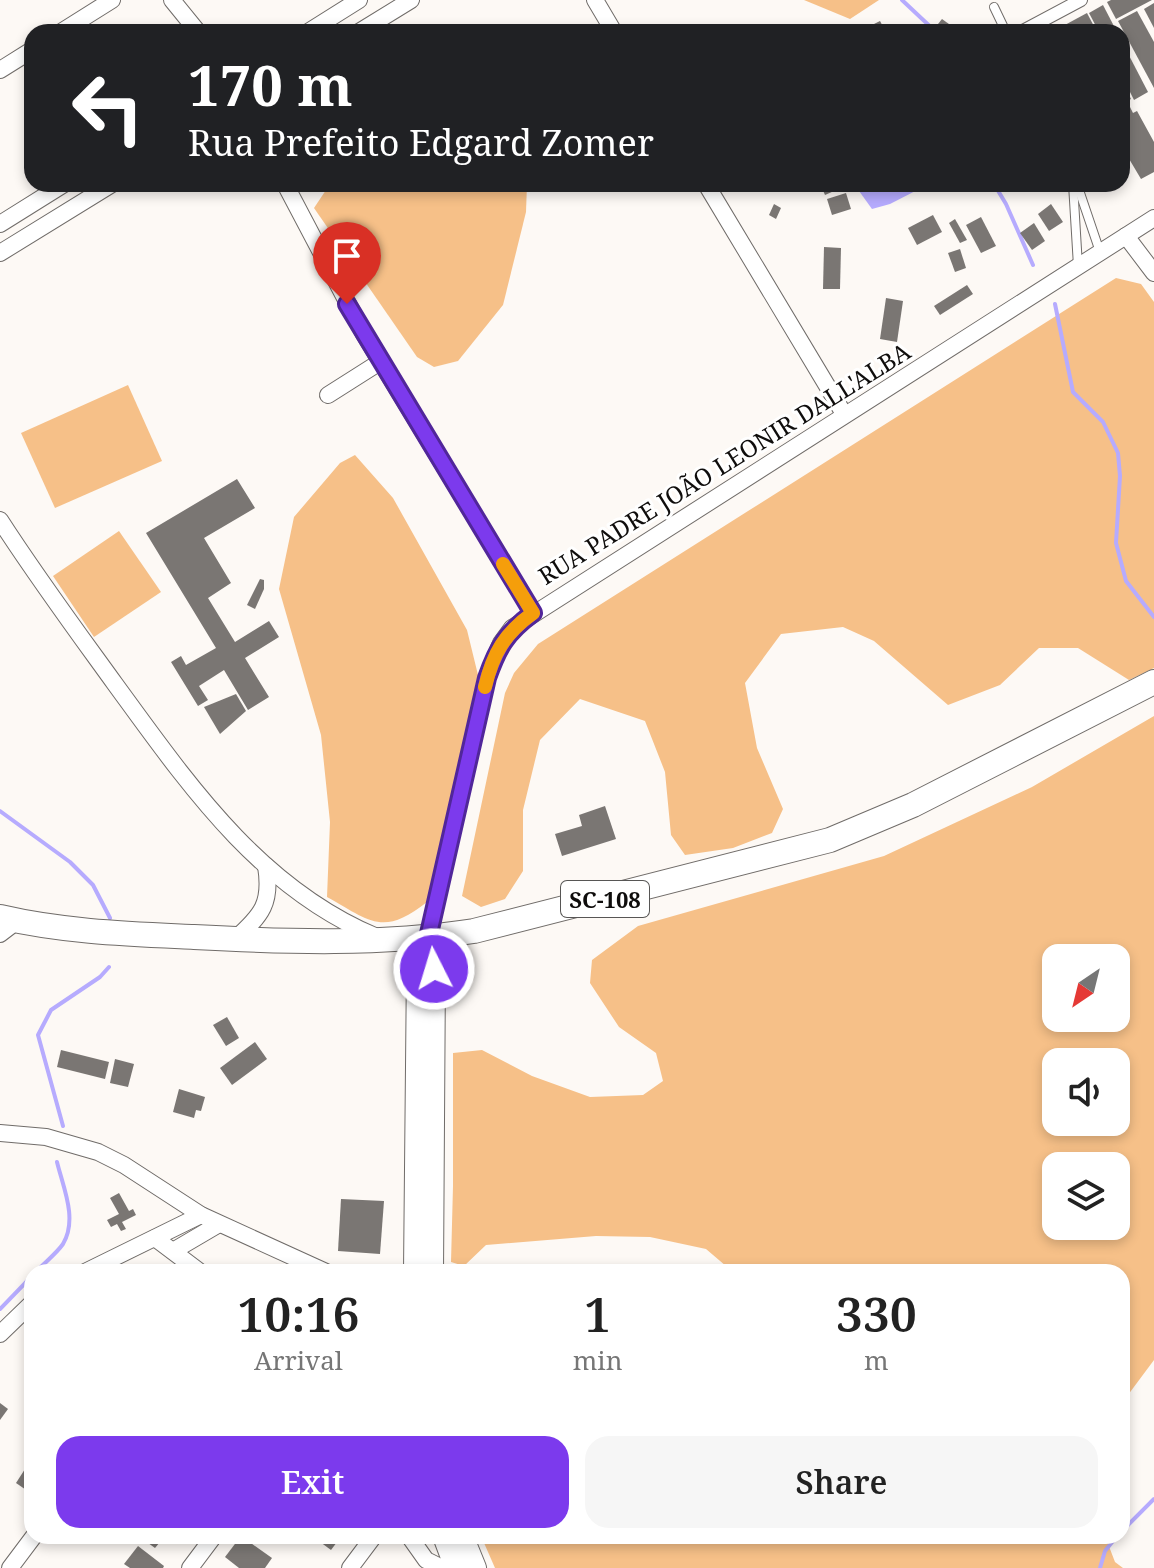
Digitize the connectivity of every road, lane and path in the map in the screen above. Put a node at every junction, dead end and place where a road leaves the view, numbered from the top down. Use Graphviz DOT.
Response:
graph roads {
  1 [pos="112,0"];
  2 [pos="172,0"];
  3 [pos="359,0"];
  4 [pos="411,0"];
  5 [pos="595,0"];
  6 [pos="1081,0"];
  7 [pos="994,7"];
  8 [pos="74,24"];
  9 [pos="190,24"];
  10 [pos="321,24"];
  11 [pos="372,24"];
  12 [pos="609,24"];
  13 [pos="1002,24"];
  14 [pos="1036,24"];
  15 [pos="24,55"];
  16 [pos="0,70"];
  17 [pos="51,192"];
  18 [pos="99,192"];
  19 [pos="289,192"];
  20 [pos="711,192"];
  21 [pos="1075,192"];
  22 [pos="1078,192"];
  23 [pos="1154,218"];
  24 [pos="0,224"];
  25 [pos="1126,236"];
  26 [pos="1100,252"];
  27 [pos="0,253"];
  28 [pos="1078,266"];
  29 [pos="1154,273"];
  30 [pos="380,362"];
  31 [pos="328,395"];
  32 [pos="844,414"];
  33 [pos="0,520"];
  34 [pos="533,613"];
  35 [pos="1154,682"];
  36 [pos="266,866"];
  37 [pos="6,924"];
  38 [pos="428,938"];
  39 [pos="235,939"];
  40 [pos="386,941"];
  41 [pos="0,1133"];
  42 [pos="201,1215"];
  43 [pos="219,1224"];
  44 [pos="155,1238"];
  45 [pos="173,1251"];
  46 [pos="101,1264"];
  47 [pos="190,1264"];
  48 [pos="308,1264"];
  49 [pos="415,1264"];
  50 [pos="432,1264"];
  51 [pos="24,1311"];
  52 [pos="0,1334"];
  53 [pos="28,1544"];
  54 [pos="208,1544"];
  55 [pos="368,1544"];
  56 [pos="415,1544"];
  57 [pos="450,1544"];
  58 [pos="463,1544"];
  59 [pos="467,1566"];
  60 [pos="10,1568"];
  61 [pos="190,1568"];
  62 [pos="350,1568"];
  63 [pos="442,1568"];
  1 -- 8 [label="street"];
  2 -- 9 [label="street"];
  3 -- 10 [label="street"];
  4 -- 11 [label="street"];
  5 -- 12 [label="street"];
  6 -- 14 [label="street"];
  7 -- 13 [label="lane"];
  15 -- 16 [label="street"];
  17 -- 24 [label="street"];
  18 -- 27 [label="street"];
  19 -- 30 [label="street"];
  20 -- 32 [label="street"];
  21 -- 28 [label="lane"];
  22 -- 26 [label="lane"];
  23 -- 25 [label="street, RUA PADRE JOÃO LEONIR DALL'ALBA"];
  25 -- 26 [label="street, RUA PADRE JOÃO LEONIR DALL'ALBA"];
  25 -- 29 [label="street"];
  26 -- 28 [label="street, RUA PADRE JOÃO LEONIR DALL'ALBA"];
  28 -- 32 [label="street, RUA PADRE JOÃO LEONIR DALL'ALBA"];
  30 -- 31 [label="street"];
  30 -- 34 [label="street"];
  32 -- 34 [label="street, RUA PADRE JOÃO LEONIR DALL'ALBA"];
  33 -- 36 [label="street"];
  34 -- 38 [label="street, RUA PADRE JOÃO LEONIR DALL'ALBA"];
  35 -- 38 [label="main road, SC-108"];
  36 -- 39 [label="street"];
  36 -- 40 [label="street"];
  37 -- 39 [label="main road, SC-108"];
  38 -- 40 [label="main road, SC-108"];
  38 -- 49 [label="main road"];
  38 -- 50 [label="main road"];
  39 -- 40 [label="main road, SC-108"];
  41 -- 42 [label="street"];
  42 -- 43 [label="street"];
  42 -- 44 [label="street"];
  43 -- 45 [label="street"];
  43 -- 48 [label="street"];
  44 -- 45 [label="street"];
  44 -- 46 [label="street"];
  45 -- 47 [label="street"];
  51 -- 52 [label="street"];
  53 -- 60 [label="street"];
  54 -- 61 [label="street"];
  55 -- 62 [label="street"];
  56 -- 63 [label="street"];
  57 -- 59 [label="main road"];
  58 -- 59 [label="main road"];
}
